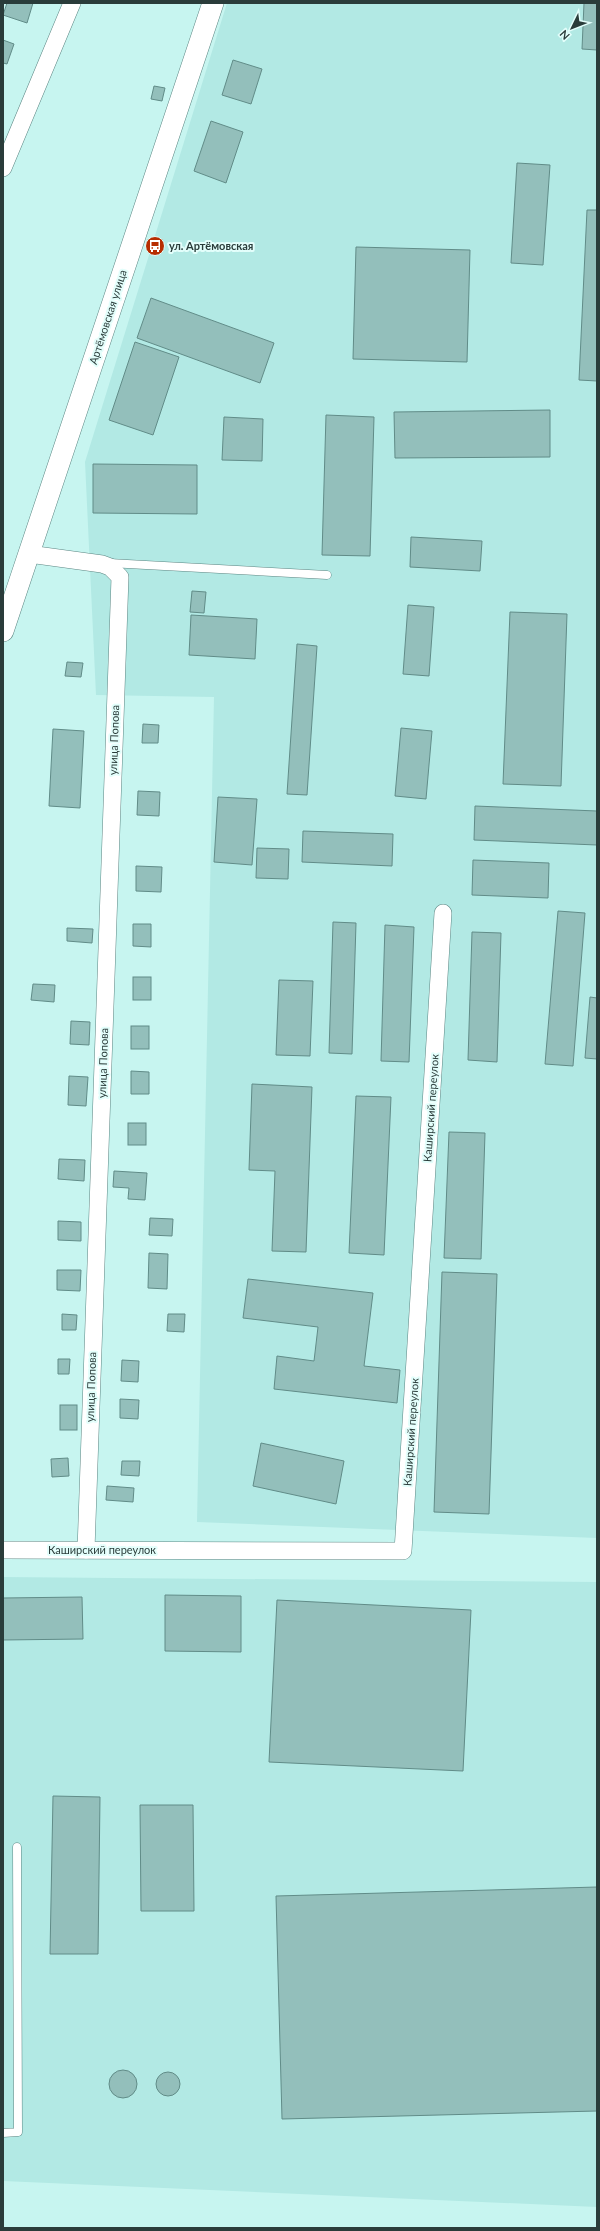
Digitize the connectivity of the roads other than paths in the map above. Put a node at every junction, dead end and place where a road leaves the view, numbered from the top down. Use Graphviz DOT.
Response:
graph roads {
  1 [pos="72,3"];
  2 [pos="213,3"];
  3 [pos="3,168"];
  4 [pos="29,554"];
  5 [pos="84,562"];
  6 [pos="327,575"];
  7 [pos="3,631"];
  8 [pos="443,913"];
  9 [pos="3,1550"];
  10 [pos="86,1550"];
  11 [pos="17,1847"];
  12 [pos="3,2132"];
  1 -- 3 [label="street"];
  2 -- 4 [label="street, Артёмовская улица"];
  4 -- 5 [label="street"];
  4 -- 7 [label="street, Артёмовская улица"];
  5 -- 6 [label="lane"];
  5 -- 10 [label="street, улица Попова"];
  8 -- 10 [label="street, Каширский переулок"];
  9 -- 10 [label="street, Каширский переулок"];
  11 -- 12 [label="lane"];
}
